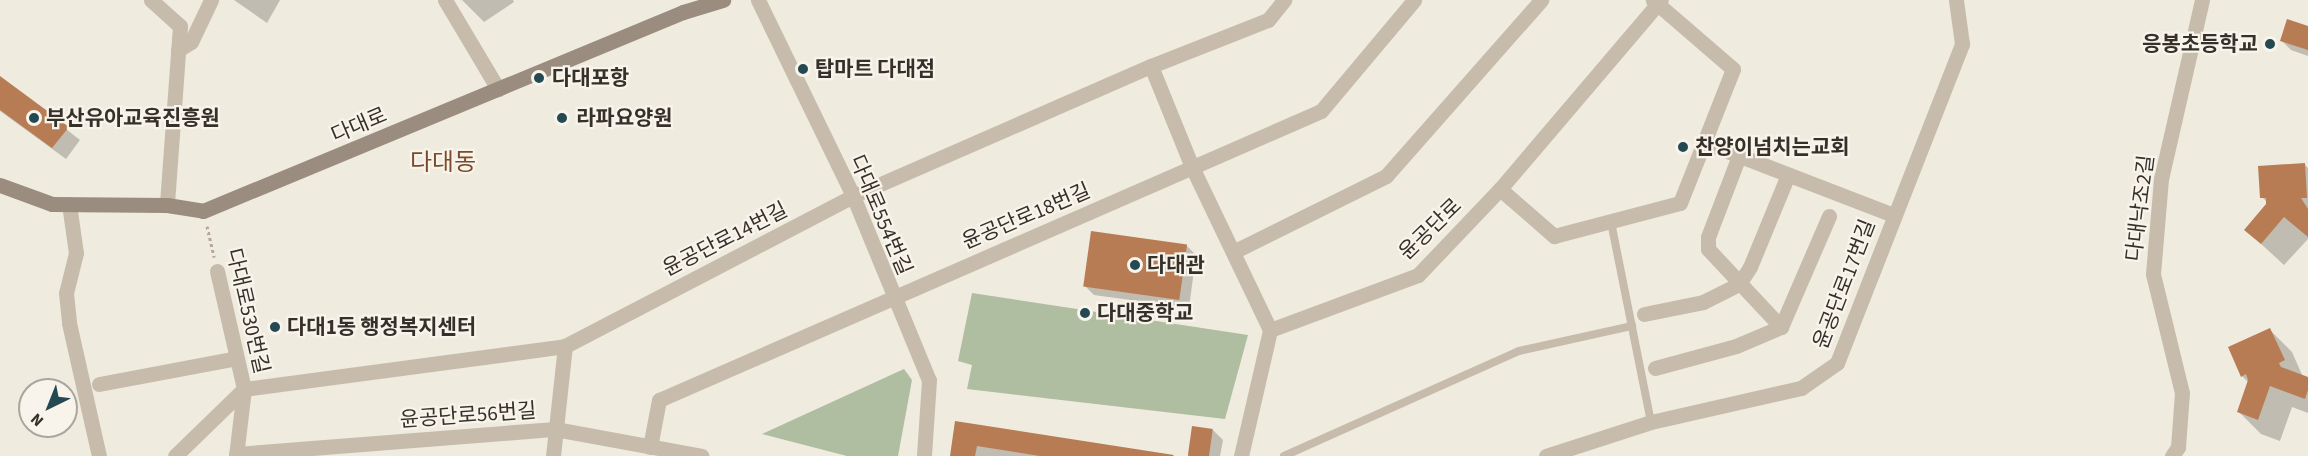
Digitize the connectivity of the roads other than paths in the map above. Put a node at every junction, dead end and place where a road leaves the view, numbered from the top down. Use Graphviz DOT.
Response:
graph roads {
  1 [pos="151,0"];
  2 [pos="211,0"];
  3 [pos="445,0"];
  4 [pos="723,0"];
  5 [pos="758,0"];
  6 [pos="1284,0"];
  7 [pos="1414,0"];
  8 [pos="1541,0"];
  9 [pos="1956,0"];
  10 [pos="2202,0"];
  11 [pos="1657,1"];
  12 [pos="687,6"];
  13 [pos="178,50"];
  14 [pos="1151,66"];
  15 [pos="498,89"];
  16 [pos="1704,142"];
  17 [pos="1739,156"];
  18 [pos="1192,167"];
  19 [pos="1788,175"];
  20 [pos="0,185"];
  21 [pos="1500,189"];
  22 [pos="853,196"];
  23 [pos="69,204"];
  24 [pos="167,205"];
  25 [pos="1893,215"];
  26 [pos="1829,216"];
  27 [pos="1611,222"];
  28 [pos="1233,252"];
  29 [pos="217,271"];
  30 [pos="1739,284"];
  31 [pos="893,297"];
  32 [pos="1644,314"];
  33 [pos="1632,326"];
  34 [pos="1781,327"];
  35 [pos="1270,330"];
  36 [pos="565,346"];
  37 [pos="237,358"];
  38 [pos="1655,368"];
  39 [pos="99,384"];
  40 [pos="244,389"];
  41 [pos="1651,422"];
  42 [pos="555,429"];
  43 [pos="650,447"];
  44 [pos="236,455"];
  45 [pos="99,456"];
  46 [pos="175,456"];
  47 [pos="553,456"];
  48 [pos="702,456"];
  49 [pos="924,456"];
  50 [pos="1241,456"];
  51 [pos="1284,456"];
  52 [pos="1546,456"];
  53 [pos="2172,456"];
  1 -- 13 [label="street"];
  2 -- 13 [label="street"];
  3 -- 15 [label="street"];
  4 -- 12 [label="main road, 다대로"];
  5 -- 22 [label="street, 다대로554번길"];
  6 -- 14 [label="street, 윤공단로14번길"];
  7 -- 18 [label="street, 윤공단로18번길"];
  8 -- 28 [label="street"];
  9 -- 25 [label="street, 윤공단로17번길"];
  10 -- 53 [label="street, 다대낙조2길"];
  11 -- 16 [label="street"];
  11 -- 21 [label="street, 윤공단로"];
  12 -- 15 [label="main road, 다대로"];
  13 -- 24 [label="street"];
  14 -- 18 [label="street"];
  14 -- 22 [label="street, 윤공단로14번길"];
  15 -- 24 [label="main road, 다대로"];
  16 -- 17 [label="street"];
  16 -- 27 [label="street"];
  17 -- 19 [label="street"];
  17 -- 30 [label="street"];
  18 -- 28 [label="street"];
  18 -- 31 [label="street, 윤공단로18번길"];
  19 -- 25 [label="street"];
  19 -- 30 [label="street"];
  20 -- 23 [label="main road"];
  21 -- 27 [label="street"];
  21 -- 35 [label="street, 윤공단로"];
  22 -- 31 [label="street, 다대로554번길"];
  22 -- 36 [label="street, 윤공단로14번길"];
  23 -- 24 [label="main road"];
  23 -- 45 [label="street"];
  25 -- 41 [label="street, 윤공단로17번길"];
  26 -- 34 [label="street"];
  27 -- 33 [label="lane"];
  28 -- 35 [label="street"];
  29 -- 37 [label="street, 다대로530번길"];
  30 -- 32 [label="street"];
  30 -- 34 [label="street"];
  31 -- 43 [label="street, 윤공단로18번길"];
  31 -- 49 [label="street, 다대로554번길"];
  33 -- 41 [label="lane"];
  33 -- 51 [label="lane"];
  34 -- 38 [label="street"];
  35 -- 50 [label="street"];
  36 -- 40 [label="street, 윤공단로14번길"];
  36 -- 42 [label="street"];
  37 -- 39 [label="street"];
  37 -- 40 [label="street, 다대로530번길"];
  40 -- 44 [label="street, 다대로530번길"];
  40 -- 46 [label="street"];
  41 -- 52 [label="street, 윤공단로17번길"];
  42 -- 43 [label="street, 윤공단로56번길"];
  42 -- 44 [label="street, 윤공단로56번길"];
  42 -- 47 [label="street"];
  43 -- 48 [label="street, 윤공단로56번길"];
}
